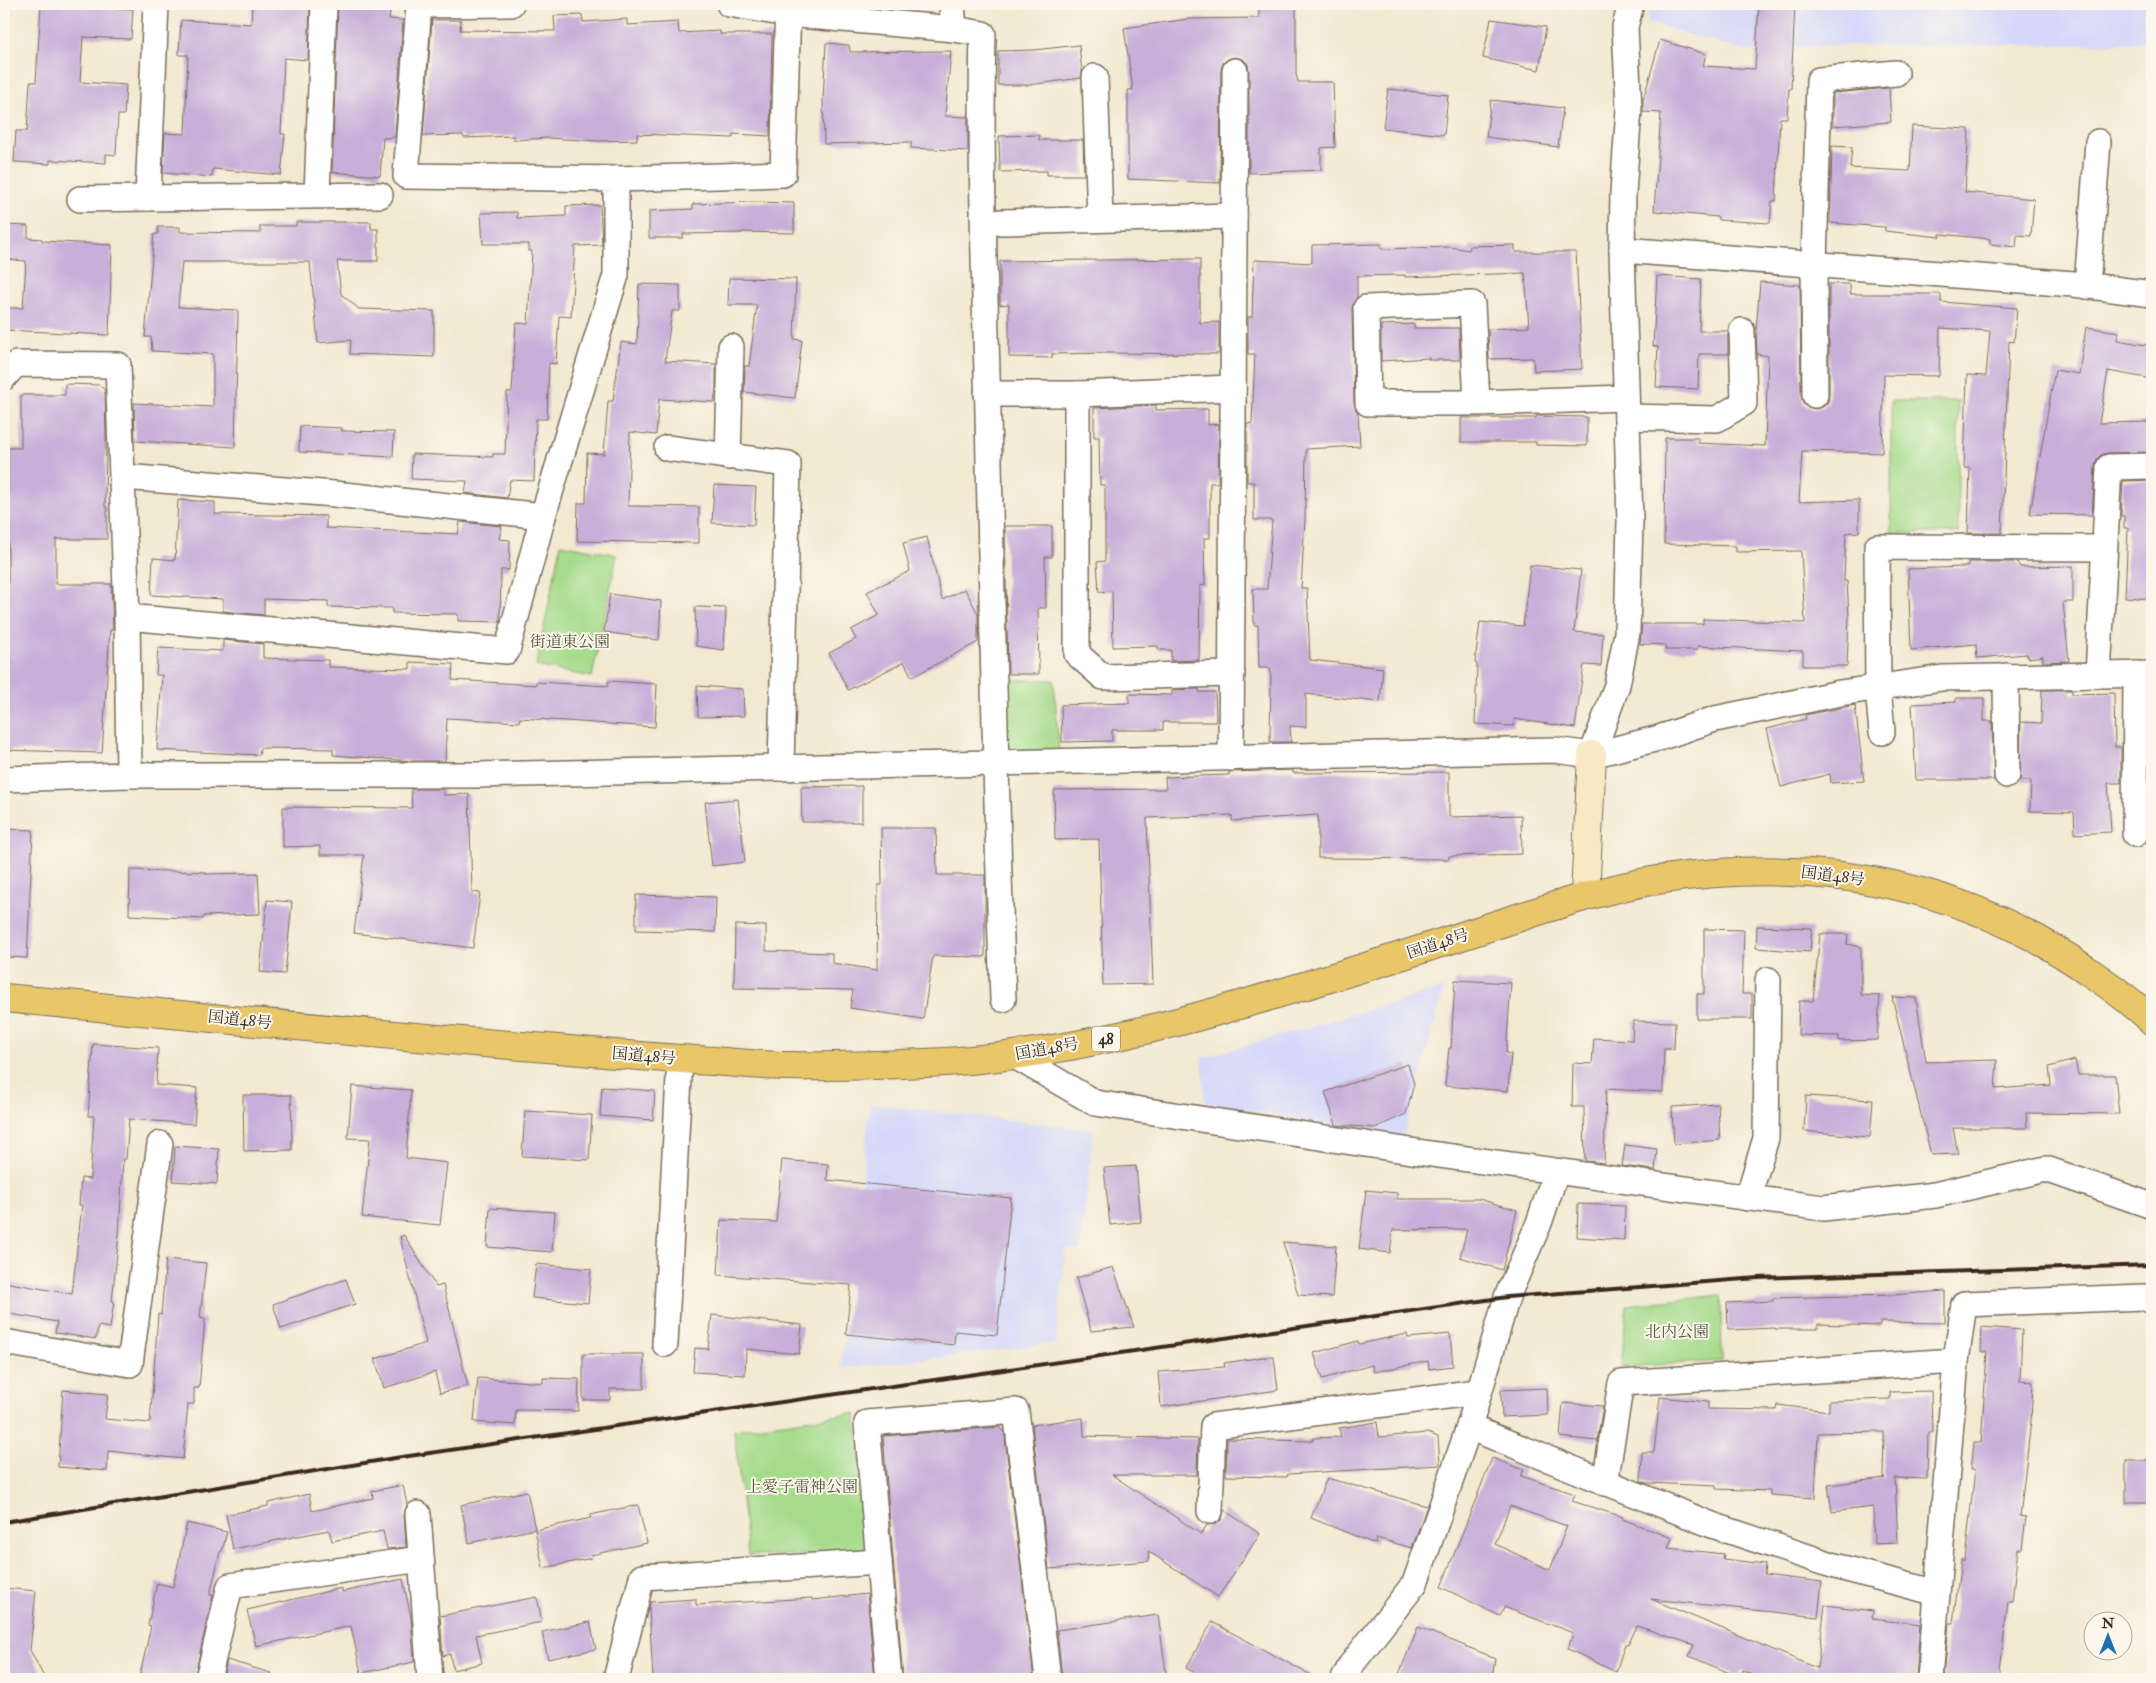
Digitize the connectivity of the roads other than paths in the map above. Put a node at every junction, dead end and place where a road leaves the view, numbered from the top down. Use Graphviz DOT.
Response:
graph roads {
  1 [pos="156,4"];
  2 [pos="324,4"];
  3 [pos="511,4"];
  4 [pos="729,4"];
  5 [pos="952,4"];
  6 [pos="1631,4"];
  7 [pos="788,9"];
  8 [pos="954,29"];
  9 [pos="1235,71"];
  10 [pos="1896,73"];
  11 [pos="1095,77"];
  12 [pos="2098,142"];
  13 [pos="616,179"];
  14 [pos="317,195"];
  15 [pos="380,195"];
  16 [pos="148,198"];
  17 [pos="80,200"];
  18 [pos="1234,216"];
  19 [pos="1100,219"];
  20 [pos="1001,222"];
  21 [pos="1622,250"];
  22 [pos="1814,264"];
  23 [pos="2087,286"];
  24 [pos="2152,294"];
  25 [pos="1742,331"];
  26 [pos="731,347"];
  27 [pos="4,377"];
  28 [pos="1233,388"];
  29 [pos="987,394"];
  30 [pos="1077,394"];
  31 [pos="1815,395"];
  32 [pos="1477,403"];
  33 [pos="1626,408"];
  34 [pos="667,448"];
  35 [pos="728,457"];
  36 [pos="2152,466"];
  37 [pos="124,478"];
  38 [pos="543,516"];
  39 [pos="2104,548"];
  40 [pos="127,617"];
  41 [pos="1232,674"];
  42 [pos="2144,674"];
  43 [pos="2098,675"];
  44 [pos="2006,676"];
  45 [pos="1878,688"];
  46 [pos="1882,732"];
  47 [pos="1592,754"];
  48 [pos="1231,758"];
  49 [pos="995,764"];
  50 [pos="781,768"];
  51 [pos="129,775"];
  52 [pos="2007,775"];
  53 [pos="4,779"];
  54 [pos="2135,834"];
  55 [pos="1585,896"];
  56 [pos="1768,980"];
  57 [pos="4,998"];
  58 [pos="1003,999"];
  59 [pos="2152,1021"];
  60 [pos="1015,1056"];
  61 [pos="680,1059"];
  62 [pos="160,1144"];
  63 [pos="1556,1172"];
  64 [pos="1748,1198"];
  65 [pos="2152,1206"];
  66 [pos="2152,1301"];
  67 [pos="4,1342"];
  68 [pos="664,1344"];
  69 [pos="1956,1361"];
  70 [pos="1478,1392"];
  71 [pos="1469,1427"];
  72 [pos="1605,1483"];
  73 [pos="1210,1510"];
  74 [pos="418,1514"];
  75 [pos="421,1559"];
  76 [pos="879,1562"];
  77 [pos="1937,1593"];
  78 [pos="208,1679"];
  79 [pos="430,1679"];
  80 [pos="616,1679"];
  81 [pos="889,1679"];
  82 [pos="1048,1679"];
  83 [pos="1344,1679"];
  84 [pos="1930,1679"];
  1 -- 16 [label="street"];
  2 -- 14 [label="street"];
  3 -- 13 [label="street"];
  4 -- 7 [label="street"];
  5 -- 8 [label="street"];
  6 -- 21 [label="street"];
  7 -- 8 [label="street"];
  7 -- 13 [label="street"];
  8 -- 29 [label="street"];
  9 -- 18 [label="street"];
  10 -- 22 [label="street"];
  11 -- 19 [label="street"];
  12 -- 23 [label="street"];
  13 -- 38 [label="street"];
  14 -- 15 [label="street"];
  14 -- 16 [label="street"];
  16 -- 17 [label="street"];
  18 -- 19 [label="street"];
  18 -- 28 [label="street"];
  19 -- 20 [label="street"];
  21 -- 22 [label="street"];
  21 -- 33 [label="street"];
  22 -- 23 [label="street"];
  22 -- 31 [label="street"];
  23 -- 24 [label="street"];
  25 -- 33 [label="street"];
  26 -- 35 [label="street"];
  27 -- 37 [label="street"];
  28 -- 30 [label="street"];
  28 -- 41 [label="street"];
  29 -- 30 [label="street"];
  29 -- 49 [label="street"];
  30 -- 41 [label="street"];
  32 -- 32 [label="street"];
  32 -- 33 [label="street"];
  33 -- 47 [label="street"];
  34 -- 35 [label="street"];
  35 -- 50 [label="street"];
  36 -- 39 [label="street"];
  37 -- 38 [label="street"];
  37 -- 40 [label="street"];
  38 -- 40 [label="street"];
  39 -- 43 [label="street"];
  39 -- 45 [label="street"];
  40 -- 51 [label="street"];
  41 -- 48 [label="street"];
  42 -- 43 [label="street"];
  42 -- 54 [label="street"];
  43 -- 44 [label="street"];
  44 -- 45 [label="street"];
  44 -- 52 [label="street"];
  45 -- 46 [label="street"];
  45 -- 47 [label="street"];
  47 -- 48 [label="street"];
  47 -- 55 [label="street"];
  48 -- 49 [label="street"];
  49 -- 50 [label="street"];
  49 -- 58 [label="street"];
  50 -- 51 [label="street"];
  51 -- 53 [label="street"];
  55 -- 59 [label="highway, 国道48号 / 48"];
  55 -- 60 [label="highway, 国道48号 / 48"];
  56 -- 64 [label="street"];
  57 -- 61 [label="highway, 国道48号 / 48"];
  60 -- 61 [label="highway, 国道48号 / 48"];
  60 -- 63 [label="street"];
  61 -- 68 [label="street"];
  62 -- 67 [label="street"];
  63 -- 64 [label="street"];
  63 -- 70 [label="street"];
  64 -- 65 [label="street"];
  66 -- 69 [label="street"];
  69 -- 72 [label="street"];
  69 -- 77 [label="street"];
  70 -- 71 [label="street"];
  70 -- 73 [label="street"];
  71 -- 72 [label="street"];
  71 -- 83 [label="street"];
  72 -- 77 [label="street"];
  74 -- 75 [label="street"];
  75 -- 78 [label="street"];
  75 -- 79 [label="street"];
  76 -- 80 [label="street"];
  76 -- 81 [label="street"];
  76 -- 82 [label="street"];
  77 -- 84 [label="street"];
}
